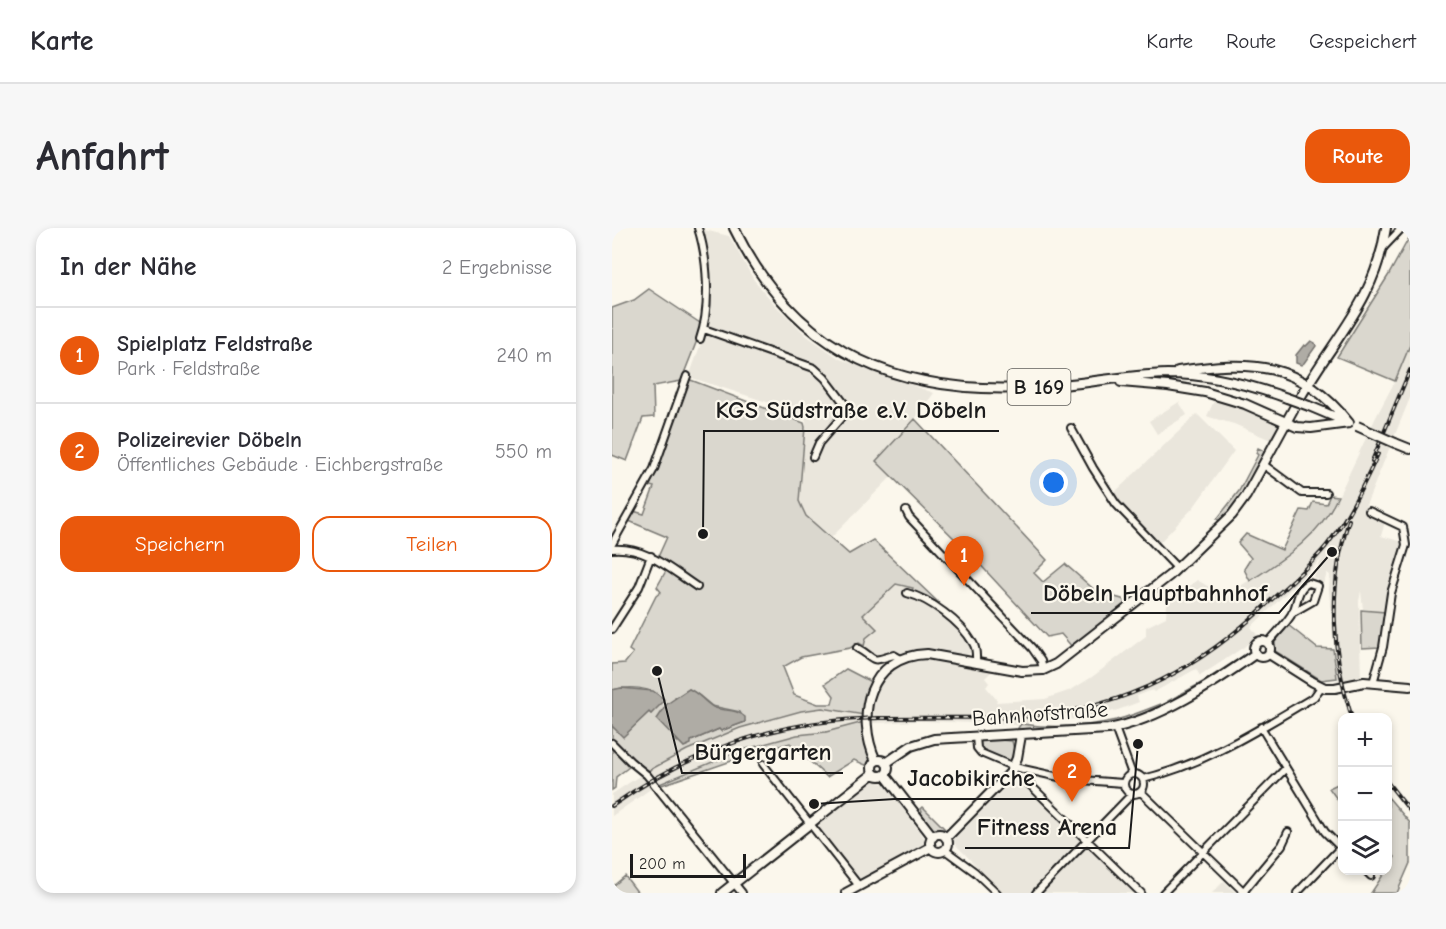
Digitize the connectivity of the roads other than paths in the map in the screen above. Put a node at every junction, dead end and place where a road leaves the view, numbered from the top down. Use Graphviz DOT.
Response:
graph roads {
  1 [pos="698,228"];
  2 [pos="734,228"];
  3 [pos="1386,229"];
  4 [pos="1402,229"];
  5 [pos="1382,249"];
  6 [pos="704,329"];
  7 [pos="700,339"];
  8 [pos="1167,374"];
  9 [pos="687,376"];
  10 [pos="1110,380"];
  11 [pos="1307,384"];
  12 [pos="1300,398"];
  13 [pos="1295,406"];
  14 [pos="1286,422"];
  15 [pos="1353,425"];
  16 [pos="1071,428"];
  17 [pos="1409,448"];
  18 [pos="813,457"];
  19 [pos="1264,465"];
  20 [pos="1326,494"];
  21 [pos="906,511"];
  22 [pos="1369,511"];
  23 [pos="612,544"];
  24 [pos="612,549"];
  25 [pos="651,556"];
  26 [pos="1177,568"];
  27 [pos="697,587"];
  28 [pos="907,593"];
  29 [pos="1293,610"];
  30 [pos="612,629"];
  31 [pos="1268,643"];
  32 [pos="857,648"];
  33 [pos="1255,654"];
  34 [pos="1269,654"];
  35 [pos="901,660"];
  36 [pos="976,662"];
  37 [pos="1043,670"];
  38 [pos="1373,683"];
  39 [pos="1410,686"];
  40 [pos="1321,687"];
  41 [pos="1261,727"];
  42 [pos="1115,728"];
  43 [pos="1021,735"];
  44 [pos="976,737"];
  45 [pos="612,743"];
  46 [pos="876,761"];
  47 [pos="886,763"];
  48 [pos="763,764"];
  49 [pos="1014,767"];
  50 [pos="1286,768"];
  51 [pos="873,774"];
  52 [pos="1132,774"];
  53 [pos="885,776"];
  54 [pos="1022,777"];
  55 [pos="1143,779"];
  56 [pos="1123,783"];
  57 [pos="1141,792"];
  58 [pos="1131,795"];
  59 [pos="809,824"];
  60 [pos="1288,832"];
  61 [pos="933,837"];
  62 [pos="946,838"];
  63 [pos="1087,841"];
  64 [pos="1338,844"];
  65 [pos="931,847"];
  66 [pos="945,850"];
  67 [pos="1203,852"];
  68 [pos="1338,852"];
  69 [pos="735,883"];
  70 [pos="859,886"];
  71 [pos="1244,892"];
  72 [pos="722,893"];
  73 [pos="742,893"];
  74 [pos="846,893"];
  75 [pos="997,893"];
  76 [pos="1036,893"];
  77 [pos="1141,893"];
  78 [pos="1163,893"];
  79 [pos="1297,893"];
  1 -- 6 [label="street"];
  2 -- 10 [label="main road, B 169"];
  3 -- 4 [label="street"];
  3 -- 5 [label="main road"];
  4 -- 5 [label="street"];
  5 -- 11 [label="main road"];
  6 -- 7 [label="street"];
  6 -- 18 [label="street"];
  8 -- 10 [label="main road, B 169"];
  8 -- 11 [label="main road"];
  8 -- 15 [label="main road, B 169, bridge"];
  9 -- 23 [label="street"];
  10 -- 14 [label="main road"];
  11 -- 12 [label="main road"];
  11 -- 15 [label="main road"];
  13 -- 14 [label="main road"];
  14 -- 15 [label="main road"];
  14 -- 19 [label="main road"];
  15 -- 17 [label="main road, B 169, bridge"];
  16 -- 26 [label="street"];
  19 -- 20 [label="street"];
  19 -- 26 [label="main road"];
  21 -- 37 [label="street"];
  22 -- 38 [label="street"];
  24 -- 25 [label="street"];
  25 -- 27 [label="street"];
  25 -- 30 [label="street"];
  26 -- 37 [label="main road"];
  28 -- 36 [label="street"];
  29 -- 29 [label="street"];
  29 -- 31 [label="street"];
  31 -- 33 [label="main road"];
  31 -- 34 [label="main road"];
  32 -- 35 [label="street"];
  33 -- 34 [label="main road"];
  33 -- 42 [label="main road, Bahnhofstraße"];
  34 -- 40 [label="main road"];
  35 -- 36 [label="main road"];
  35 -- 46 [label="main road"];
  36 -- 37 [label="main road"];
  38 -- 39 [label="main road"];
  38 -- 40 [label="main road"];
  40 -- 41 [label="street"];
  41 -- 50 [label="street"];
  41 -- 55 [label="street"];
  42 -- 43 [label="main road, Bahnhofstraße"];
  42 -- 52 [label="street"];
  43 -- 44 [label="main road, Bahnhofstraße"];
  43 -- 49 [label="main road"];
  44 -- 47 [label="main road, Bahnhofstraße"];
  44 -- 49 [label="street"];
  45 -- 69 [label="street"];
  46 -- 47 [label="main road"];
  46 -- 51 [label="main road"];
  47 -- 53 [label="main road"];
  48 -- 59 [label="street"];
  49 -- 56 [label="street"];
  49 -- 62 [label="main road"];
  50 -- 64 [label="street"];
  50 -- 67 [label="street"];
  51 -- 53 [label="main road"];
  51 -- 59 [label="main road"];
  52 -- 55 [label="street"];
  52 -- 56 [label="street"];
  53 -- 61 [label="main road"];
  54 -- 63 [label="street"];
  55 -- 57 [label="street"];
  56 -- 58 [label="street"];
  57 -- 58 [label="street"];
  57 -- 67 [label="street"];
  58 -- 63 [label="street"];
  59 -- 69 [label="main road"];
  59 -- 70 [label="street"];
  60 -- 71 [label="street"];
  61 -- 62 [label="main road"];
  61 -- 65 [label="main road"];
  62 -- 66 [label="main road"];
  63 -- 76 [label="street"];
  63 -- 77 [label="street"];
  65 -- 66 [label="main road"];
  65 -- 70 [label="main road"];
  66 -- 75 [label="street"];
  67 -- 71 [label="street"];
  67 -- 78 [label="street"];
  68 -- 79 [label="street"];
  69 -- 72 [label="main road"];
  69 -- 73 [label="street"];
  70 -- 74 [label="main road"];
}
